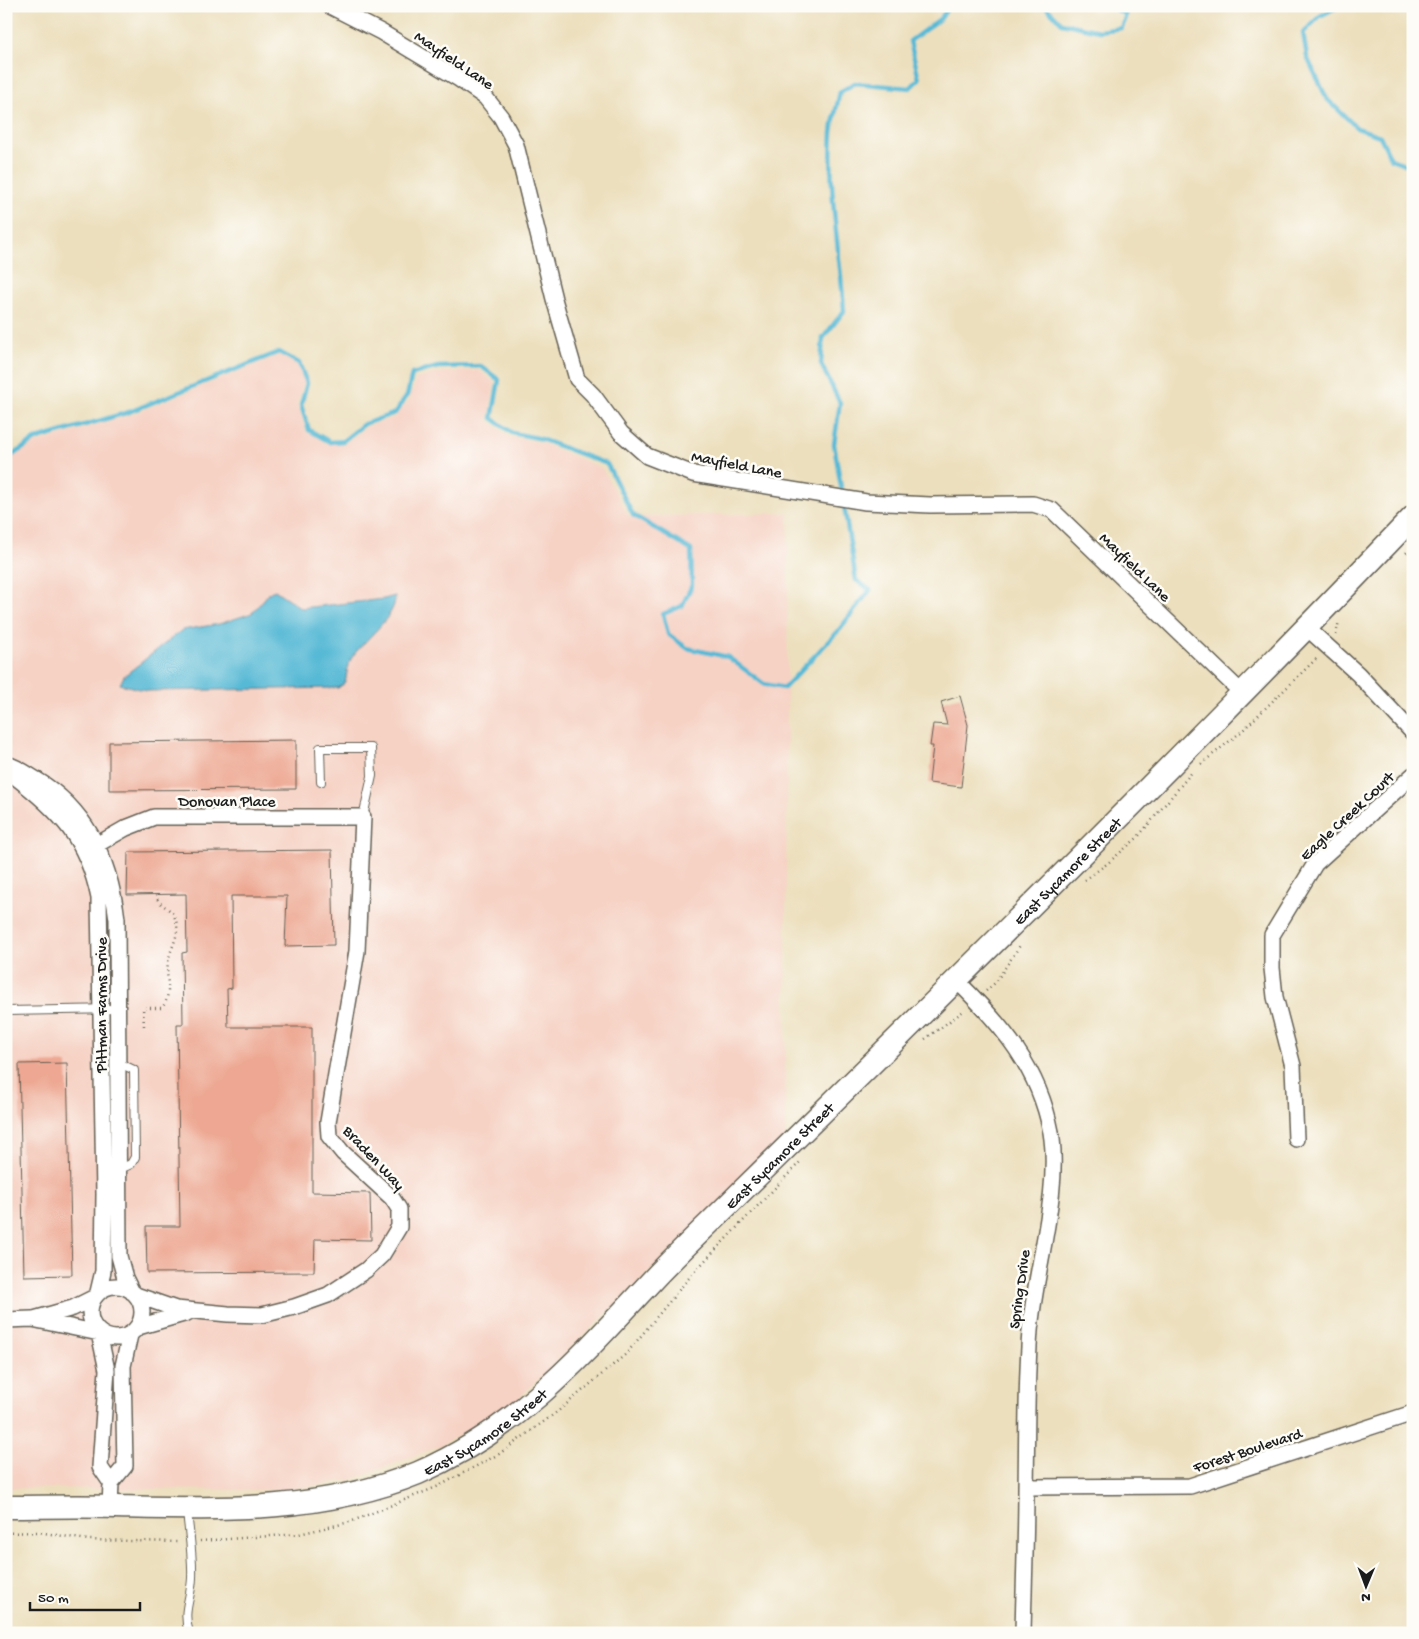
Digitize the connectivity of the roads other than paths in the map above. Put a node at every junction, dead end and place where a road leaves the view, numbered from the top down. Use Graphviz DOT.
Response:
graph roads {
  1 [pos="330,6"];
  2 [pos="1413,517"];
  3 [pos="1307,628"];
  4 [pos="1242,693"];
  5 [pos="1413,733"];
  6 [pos="6,764"];
  7 [pos="6,769"];
  8 [pos="1413,776"];
  9 [pos="321,782"];
  10 [pos="363,817"];
  11 [pos="92,848"];
  12 [pos="956,981"];
  13 [pos="110,1010"];
  14 [pos="6,1011"];
  15 [pos="1296,1139"];
  16 [pos="113,1179"];
  17 [pos="134,1293"];
  18 [pos="96,1295"];
  19 [pos="196,1311"];
  20 [pos="32,1319"];
  21 [pos="6,1320"];
  22 [pos="134,1331"];
  23 [pos="99,1333"];
  24 [pos="1413,1413"];
  25 [pos="111,1483"];
  26 [pos="1026,1487"];
  27 [pos="6,1507"];
  28 [pos="110,1507"];
  29 [pos="187,1509"];
  30 [pos="189,1633"];
  31 [pos="1023,1633"];
  1 -- 4 [label="street, Mayfield Lane"];
  2 -- 3 [label="main road, East Sycamore Street"];
  3 -- 4 [label="main road, East Sycamore Street"];
  3 -- 5 [label="street"];
  4 -- 12 [label="main road, East Sycamore Street"];
  6 -- 11 [label="street, Pittman Farms Drive"];
  7 -- 11 [label="street, Pittman Farms Drive"];
  8 -- 15 [label="street, Eagle Creek Court"];
  9 -- 10 [label="lane"];
  10 -- 11 [label="street, Donovan Place"];
  10 -- 19 [label="street, Braden Way"];
  11 -- 13 [label="street, Pittman Farms Drive"];
  12 -- 26 [label="street, Spring Drive"];
  12 -- 29 [label="main road, East Sycamore Street"];
  13 -- 14 [label="lane"];
  13 -- 16 [label="street, Pittman Farms Drive"];
  13 -- 16 [label="street, Pittman Farms Drive"];
  16 -- 17 [label="street, Pittman Farms Drive"];
  16 -- 18 [label="street, Pittman Farms Drive"];
  17 -- 18 [label="street"];
  17 -- 19 [label="street, Braden Way"];
  17 -- 22 [label="street"];
  18 -- 20 [label="street"];
  18 -- 23 [label="street"];
  19 -- 22 [label="street, Braden Way"];
  20 -- 21 [label="street"];
  20 -- 23 [label="street"];
  22 -- 23 [label="street"];
  22 -- 25 [label="street"];
  23 -- 25 [label="street"];
  24 -- 26 [label="street, Forest Boulevard"];
  25 -- 28 [label="street"];
  26 -- 31 [label="street, Spring Drive"];
  27 -- 28 [label="main road, East Sycamore Street"];
  28 -- 29 [label="main road, East Sycamore Street"];
  29 -- 30 [label="lane"];
}
